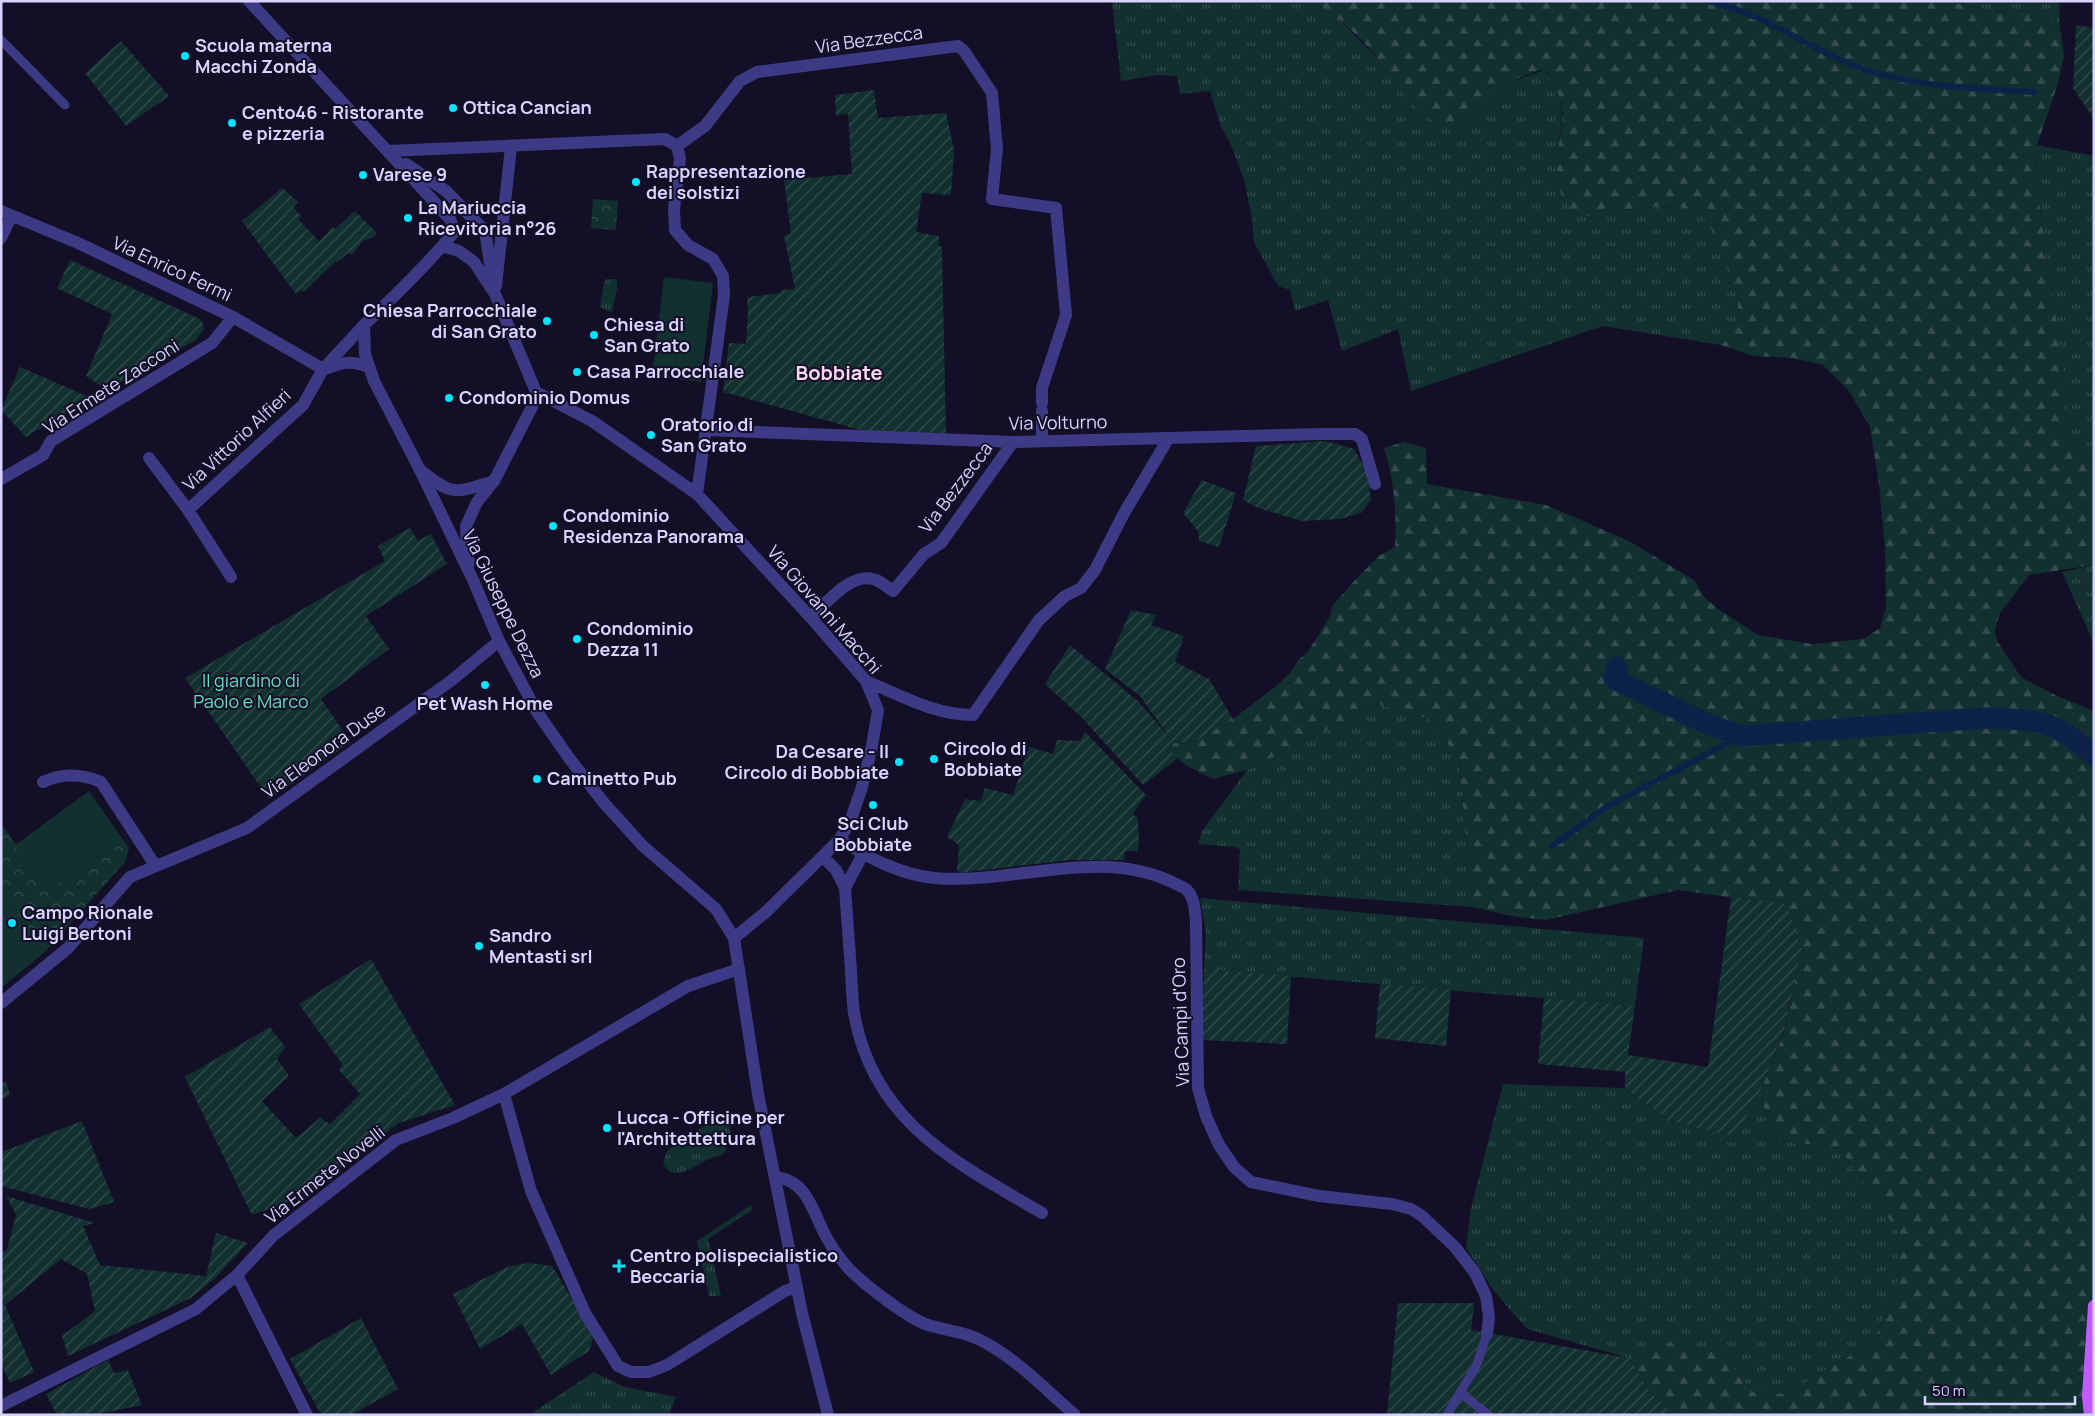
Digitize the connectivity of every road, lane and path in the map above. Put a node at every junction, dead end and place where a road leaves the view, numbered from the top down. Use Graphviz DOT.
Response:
graph roads {
  1 [pos="249,1"];
  2 [pos="1,40"];
  3 [pos="66,105"];
  4 [pos="677,146"];
  5 [pos="511,147"];
  6 [pos="388,151"];
  7 [pos="6,214"];
  8 [pos="1,238"];
  9 [pos="442,246"];
  10 [pos="495,294"];
  11 [pos="233,317"];
  12 [pos="364,325"];
  13 [pos="369,367"];
  14 [pos="323,369"];
  15 [pos="536,392"];
  16 [pos="707,430"];
  17 [pos="1168,439"];
  18 [pos="1042,440"];
  19 [pos="1013,442"];
  20 [pos="149,458"];
  21 [pos="420,470"];
  22 [pos="1,479"];
  23 [pos="494,481"];
  24 [pos="1375,484"];
  25 [pos="697,494"];
  26 [pos="188,510"];
  27 [pos="231,577"];
  28 [pos="473,580"];
  29 [pos="811,617"];
  30 [pos="500,641"];
  31 [pos="866,681"];
  32 [pos="43,782"];
  33 [pos="840,839"];
  34 [pos="863,854"];
  35 [pos="823,857"];
  36 [pos="156,865"];
  37 [pos="845,888"];
  38 [pos="734,938"];
  39 [pos="739,969"];
  40 [pos="1,1003"];
  41 [pos="504,1094"];
  42 [pos="774,1177"];
  43 [pos="1042,1213"];
  44 [pos="237,1275"];
  45 [pos="797,1287"];
  46 [pos="2094,1306"];
  47 [pos="1487,1334"];
  48 [pos="1460,1392"];
  49 [pos="1,1406"];
  50 [pos="307,1415"];
  51 [pos="828,1415"];
  52 [pos="1075,1415"];
  53 [pos="1447,1415"];
  54 [pos="1488,1415"];
  55 [pos="2090,1415"];
  1 -- 6 [label="street"];
  2 -- 3 [label="lane"];
  4 -- 5 [label="street"];
  4 -- 16 [label="street"];
  4 -- 18 [label="street, Via Bezzecca"];
  5 -- 6 [label="street"];
  5 -- 10 [label="street"];
  6 -- 9 [label="street"];
  6 -- 10 [label="street"];
  7 -- 8 [label="street"];
  7 -- 11 [label="street, Via Enrico Fermi"];
  9 -- 10 [label="street"];
  9 -- 12 [label="street"];
  10 -- 15 [label="street"];
  11 -- 14 [label="street, Via Enrico Fermi"];
  11 -- 22 [label="street, Via Ermete Zacconi"];
  12 -- 13 [label="street, Via Giuseppe Dezza"];
  12 -- 14 [label="street, Via Vittorio Alfieri"];
  13 -- 14 [label="street"];
  13 -- 21 [label="street, Via Giuseppe Dezza"];
  14 -- 26 [label="street, Via Vittorio Alfieri"];
  15 -- 23 [label="street"];
  15 -- 25 [label="street, Via Giovanni Macchi"];
  16 -- 19 [label="street, Via Volturno"];
  16 -- 25 [label="street"];
  17 -- 18 [label="street, Via Volturno"];
  17 -- 24 [label="street, Via Volturno"];
  17 -- 31 [label="street"];
  18 -- 19 [label="street, Via Volturno"];
  19 -- 29 [label="street, Via Bezzecca"];
  20 -- 26 [label="street, Via Vittorio Alfieri"];
  21 -- 23 [label="street"];
  21 -- 28 [label="street, Via Giuseppe Dezza"];
  23 -- 28 [label="street"];
  25 -- 29 [label="street, Via Giovanni Macchi"];
  26 -- 27 [label="street, Via Vittorio Alfieri"];
  28 -- 30 [label="street, Via Giuseppe Dezza"];
  29 -- 31 [label="street, Via Giovanni Macchi"];
  30 -- 36 [label="street, Via Eleonora Duse"];
  30 -- 38 [label="street, Via Giuseppe Dezza"];
  31 -- 33 [label="street, Via Giovanni Macchi"];
  32 -- 36 [label="street"];
  33 -- 34 [label="street, Via Campi d'Oro"];
  33 -- 35 [label="street, Via Giovanni Macchi"];
  34 -- 37 [label="street"];
  34 -- 47 [label="street, Via Campi d'Oro"];
  35 -- 37 [label="street"];
  35 -- 38 [label="street, Via Giovanni Macchi"];
  36 -- 40 [label="street, Via Eleonora Duse"];
  37 -- 43 [label="street"];
  38 -- 39 [label="street, Via Giuseppe Dezza"];
  39 -- 41 [label="street, Via Ermete Novelli"];
  39 -- 42 [label="street"];
  41 -- 44 [label="street, Via Ermete Novelli"];
  41 -- 45 [label="street"];
  42 -- 45 [label="street"];
  42 -- 52 [label="street"];
  44 -- 49 [label="street, Via Ermete Novelli"];
  44 -- 50 [label="street"];
  45 -- 51 [label="street"];
  46 -- 55 [label="main road"];
  47 -- 48 [label="lane"];
  48 -- 53 [label="lane"];
  48 -- 54 [label="lane"];
}
